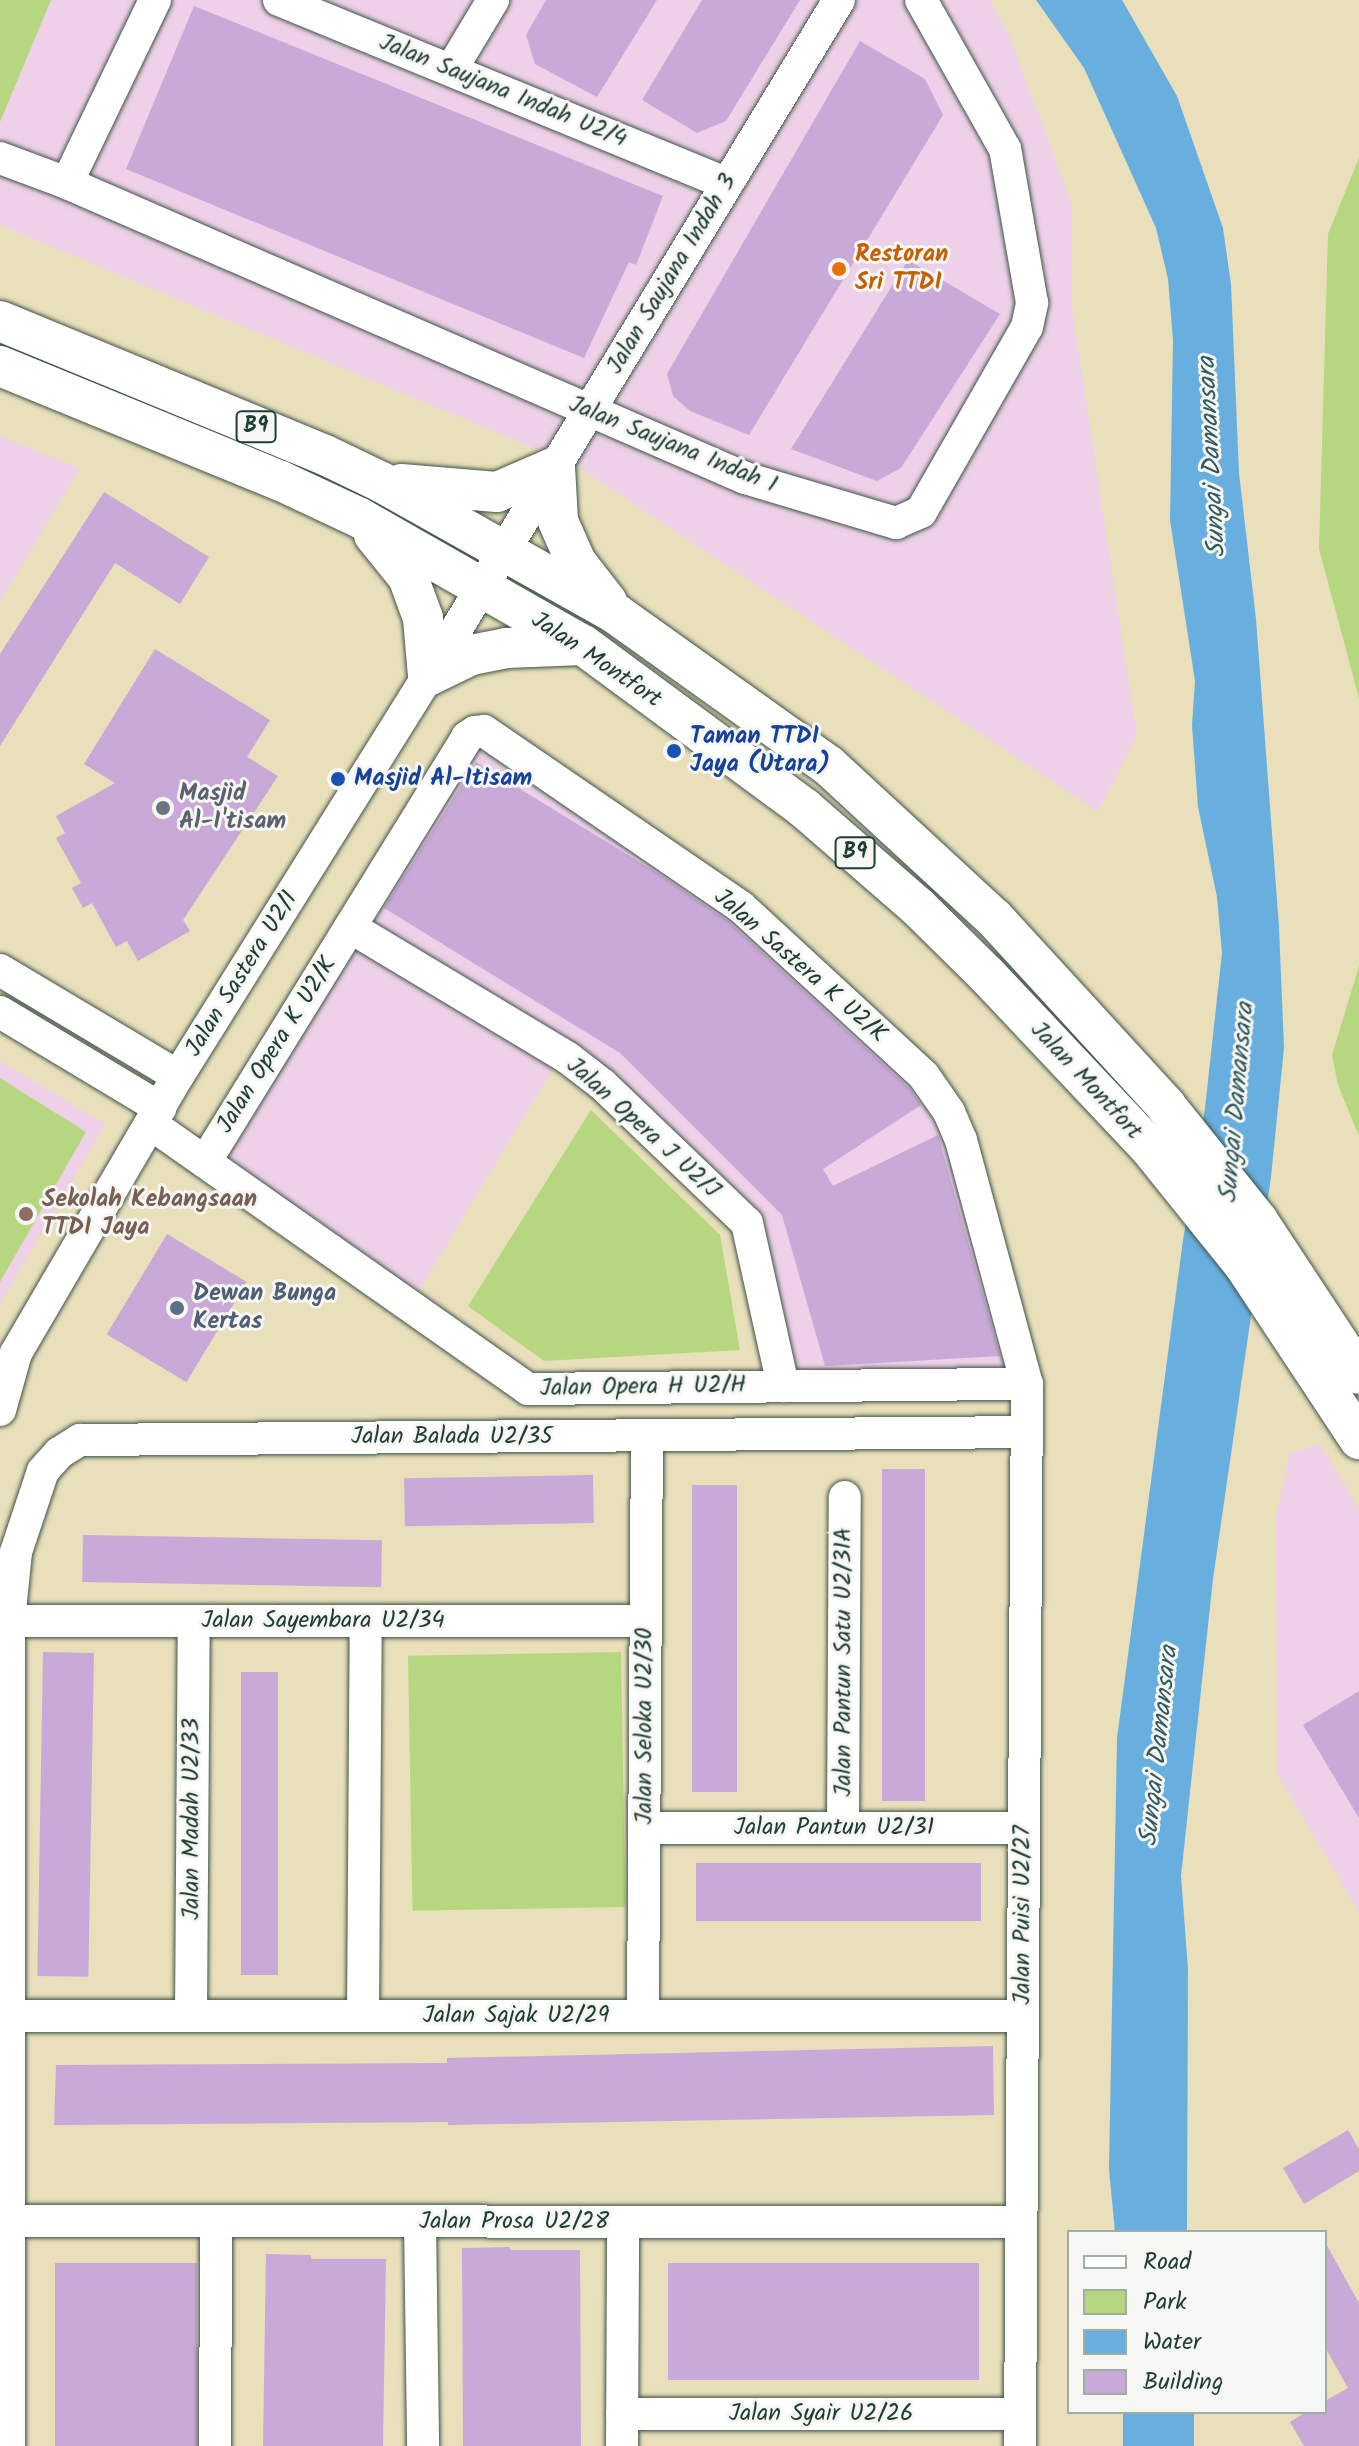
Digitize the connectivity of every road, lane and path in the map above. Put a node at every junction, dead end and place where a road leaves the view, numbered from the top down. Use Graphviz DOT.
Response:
graph roads {
  1 [pos="155,0"];
  2 [pos="279,0"];
  3 [pos="493,0"];
  4 [pos="839,0"];
  5 [pos="921,0"];
  6 [pos="451,70"];
  7 [pos="0,158"];
  8 [pos="67,183"];
  9 [pos="727,184"];
  10 [pos="0,305"];
  11 [pos="0,321"];
  12 [pos="38,337"];
  13 [pos="0,366"];
  14 [pos="588,412"];
  15 [pos="555,467"];
  16 [pos="381,482"];
  17 [pos="360,518"];
  18 [pos="505,549"];
  19 [pos="481,588"];
  20 [pos="616,614"];
  21 [pos="583,645"];
  22 [pos="428,676"];
  23 [pos="350,927"];
  24 [pos="0,970"];
  25 [pos="0,1012"];
  26 [pos="178,1076"];
  27 [pos="155,1116"];
  28 [pos="205,1162"];
  29 [pos="1346,1375"];
  30 [pos="1027,1384"];
  31 [pos="783,1386"];
  32 [pos="0,1410"];
  33 [pos="1026,1432"];
  34 [pos="647,1435"];
  35 [pos="1359,1439"];
  36 [pos="845,1497"];
  37 [pos="5,1621"];
  38 [pos="194,1621"];
  39 [pos="366,1621"];
  40 [pos="646,1621"];
  41 [pos="644,1828"];
  42 [pos="843,1828"];
  43 [pos="1024,1828"];
  44 [pos="10,2016"];
  45 [pos="191,2016"];
  46 [pos="363,2016"];
  47 [pos="643,2016"];
  48 [pos="1022,2016"];
  49 [pos="7,2221"];
  50 [pos="216,2221"];
  51 [pos="420,2222"];
  52 [pos="623,2222"];
  53 [pos="1021,2222"];
  54 [pos="622,2414"];
  55 [pos="1020,2414"];
  56 [pos="9,2446"];
  57 [pos="215,2446"];
  58 [pos="423,2446"];
  59 [pos="622,2446"];
  60 [pos="1020,2446"];
  1 -- 8 [label="street"];
  2 -- 6 [label="street, Jalan Saujana Indah U2/4"];
  3 -- 6 [label="street"];
  4 -- 9 [label="street, Jalan Saujana Indah 3"];
  5 -- 14 [label="street, Jalan Saujana Indah 1"];
  6 -- 9 [label="street, Jalan Saujana Indah U2/4"];
  7 -- 8 [label="street, Jalan Saujana Indah 1"];
  8 -- 14 [label="street, Jalan Saujana Indah 1"];
  9 -- 14 [label="street, Jalan Saujana Indah 3"];
  10 -- 12 [label="main road"];
  11 -- 12 [label="main road, Jalan Montfort / B9"];
  12 -- 16 [label="main road, Jalan Montfort / B9"];
  13 -- 17 [label="main road, Jalan Montfort / B9"];
  14 -- 15 [label="street, Jalan Saujana Indah 3"];
  15 -- 16 [label="main road"];
  15 -- 18 [label="street, Jalan Saujana Indah 3"];
  15 -- 20 [label="main road"];
  16 -- 18 [label="main road, Jalan Montfort / B9"];
  17 -- 19 [label="main road, Jalan Montfort / B9"];
  17 -- 22 [label="main road"];
  18 -- 19 [label="street, Jalan Sastera U2/1"];
  18 -- 20 [label="main road, Jalan Montfort / B9"];
  19 -- 21 [label="main road, Jalan Montfort / B9"];
  19 -- 22 [label="street, Jalan Sastera U2/1"];
  20 -- 29 [label="main road, Jalan Montfort / B9"];
  21 -- 22 [label="main road"];
  21 -- 29 [label="main road, Jalan Montfort / B9"];
  22 -- 26 [label="street, Jalan Sastera U2/1"];
  23 -- 28 [label="street, Jalan Opera K U2/K"];
  23 -- 30 [label="street, Jalan Sastera K U2/K"];
  23 -- 31 [label="street, Jalan Opera J U2/J"];
  24 -- 26 [label="street"];
  25 -- 27 [label="street, Jalan Opera H U2/H"];
  26 -- 27 [label="street, Jalan Sastera U2/1"];
  27 -- 28 [label="street, Jalan Opera H U2/H"];
  27 -- 32 [label="street, Jalan Sastera U2/1"];
  28 -- 31 [label="street, Jalan Opera H U2/H"];
  29 -- 35 [label="main road, Jalan Montfort / B9"];
  30 -- 31 [label="street, Jalan Opera H U2/H"];
  30 -- 33 [label="street, Jalan Puisi U2/27"];
  33 -- 34 [label="street, Jalan Balada U2/35"];
  33 -- 43 [label="street, Jalan Puisi U2/27"];
  34 -- 37 [label="street, Jalan Balada U2/35"];
  34 -- 40 [label="street, Jalan Seloka U2/30"];
  36 -- 42 [label="street, Jalan Pantun Satu U2/31A"];
  37 -- 38 [label="street, Jalan Sayembara U2/34"];
  37 -- 44 [label="street, Jalan Balada U2/35"];
  38 -- 39 [label="street, Jalan Sayembara U2/34"];
  38 -- 45 [label="street, Jalan Madah U2/33"];
  39 -- 40 [label="street, Jalan Sayembara U2/34"];
  39 -- 46 [label="street"];
  40 -- 41 [label="street, Jalan Seloka U2/30"];
  41 -- 42 [label="street, Jalan Pantun U2/31"];
  41 -- 47 [label="street, Jalan Seloka U2/30"];
  42 -- 43 [label="street, Jalan Pantun U2/31"];
  43 -- 48 [label="street, Jalan Puisi U2/27"];
  44 -- 45 [label="street, Jalan Sajak U2/29"];
  44 -- 49 [label="street, Jalan Balada U2/35"];
  45 -- 46 [label="street, Jalan Sajak U2/29"];
  46 -- 47 [label="street, Jalan Sajak U2/29"];
  47 -- 48 [label="street, Jalan Sajak U2/29"];
  48 -- 53 [label="street, Jalan Puisi U2/27"];
  49 -- 50 [label="street, Jalan Prosa U2/28"];
  49 -- 56 [label="street, Jalan Balada U2/35"];
  50 -- 51 [label="street, Jalan Prosa U2/28"];
  50 -- 57 [label="street"];
  51 -- 52 [label="street, Jalan Prosa U2/28"];
  51 -- 58 [label="street"];
  52 -- 53 [label="street, Jalan Prosa U2/28"];
  52 -- 54 [label="street"];
  53 -- 55 [label="street, Jalan Puisi U2/27"];
  54 -- 55 [label="street, Jalan Syair U2/26"];
  54 -- 59 [label="street"];
  55 -- 60 [label="street, Jalan Puisi U2/27"];
}
